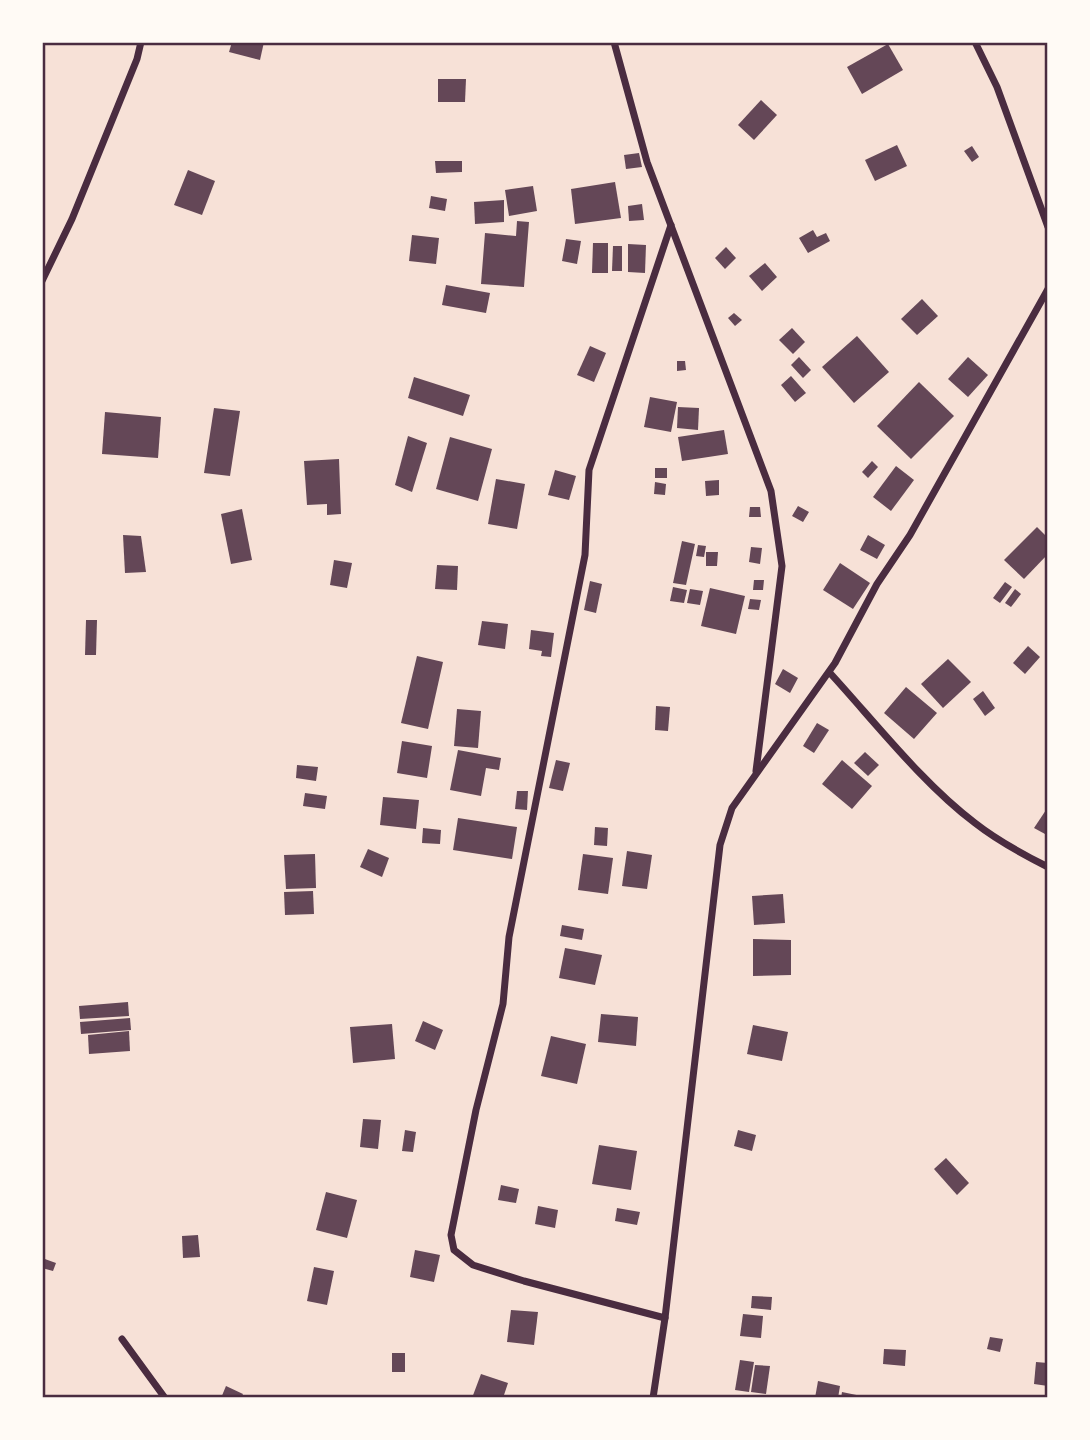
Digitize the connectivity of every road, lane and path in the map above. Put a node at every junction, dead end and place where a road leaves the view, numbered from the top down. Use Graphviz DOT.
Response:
graph roads {
  1 [pos="141,42"];
  2 [pos="614,42"];
  3 [pos="975,42"];
  4 [pos="671,225"];
  5 [pos="1048,227"];
  6 [pos="42,281"];
  7 [pos="1048,289"];
  8 [pos="830,673"];
  9 [pos="755,773"];
  10 [pos="1048,867"];
  11 [pos="665,1318"];
  12 [pos="122,1339"];
  13 [pos="165,1398"];
  14 [pos="653,1398"];
  1 -- 6 [label="street"];
  2 -- 4 [label="street"];
  3 -- 5 [label="street"];
  4 -- 9 [label="street"];
  4 -- 11 [label="street"];
  7 -- 8 [label="street"];
  8 -- 9 [label="street"];
  8 -- 10 [label="street"];
  9 -- 11 [label="street"];
  11 -- 14 [label="street"];
  12 -- 13 [label="street"];
}
